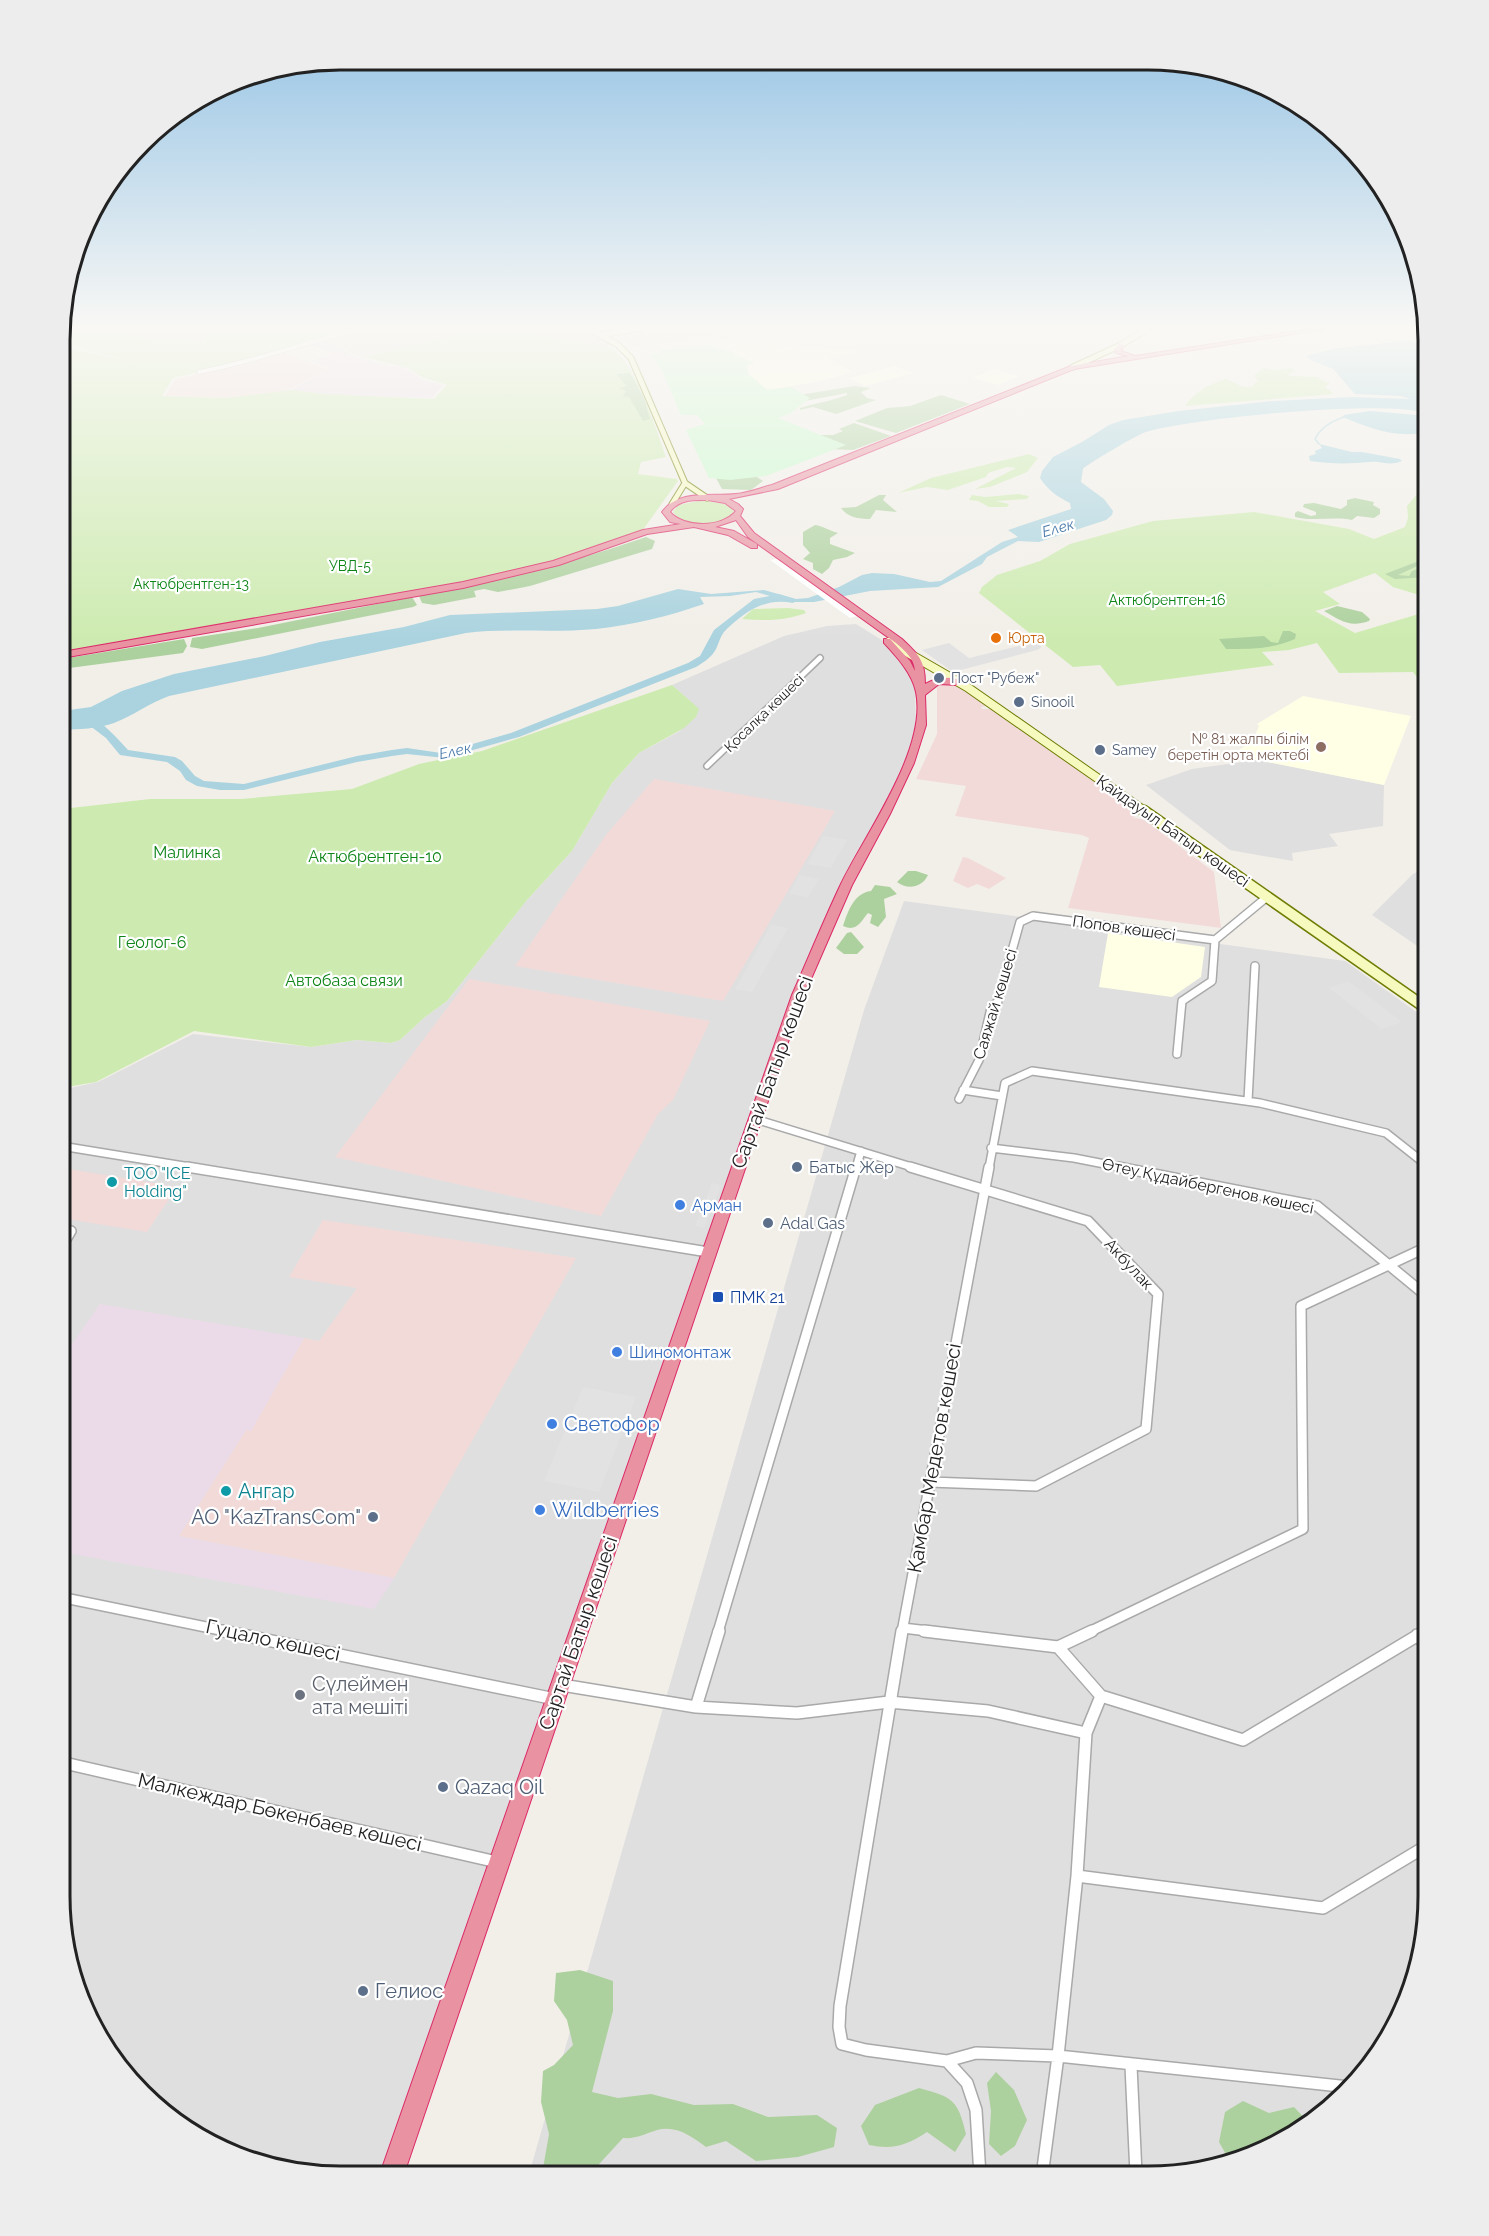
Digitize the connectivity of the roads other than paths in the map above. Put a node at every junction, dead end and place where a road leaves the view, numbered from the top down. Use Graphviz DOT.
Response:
graph roads {
  1 [pos="664,433"];
  2 [pos="908,433"];
  3 [pos="685,483"];
  4 [pos="775,487"];
  5 [pos="711,498"];
  6 [pos="669,508"];
  7 [pos="738,514"];
  8 [pos="692,525"];
  9 [pos="703,526"];
  10 [pos="646,532"];
  11 [pos="777,558"];
  12 [pos="858,616"];
  13 [pos="889,642"];
  14 [pos="70,654"];
  15 [pos="915,656"];
  16 [pos="820,658"];
  17 [pos="958,682"];
  18 [pos="921,694"];
  19 [pos="707,766"];
  20 [pos="1267,897"];
  21 [pos="1033,916"];
  22 [pos="1215,940"];
  23 [pos="1255,966"];
  24 [pos="1418,1002"];
  25 [pos="1178,1054"];
  26 [pos="963,1090"];
  27 [pos="1002,1096"];
  28 [pos="959,1099"];
  29 [pos="1248,1101"];
  30 [pos="755,1119"];
  31 [pos="70,1147"];
  32 [pos="992,1148"];
  33 [pos="861,1151"];
  34 [pos="1418,1158"];
  35 [pos="983,1189"];
  36 [pos="1418,1251"];
  37 [pos="708,1252"];
  38 [pos="1388,1264"];
  39 [pos="1418,1289"];
  40 [pos="930,1482"];
  41 [pos="70,1599"];
  42 [pos="903,1628"];
  43 [pos="1417,1635"];
  44 [pos="1058,1647"];
  45 [pos="558,1692"];
  46 [pos="1101,1696"];
  47 [pos="889,1702"];
  48 [pos="696,1707"];
  49 [pos="1086,1733"];
  50 [pos="70,1765"];
  51 [pos="1418,1851"];
  52 [pos="499,1863"];
  53 [pos="1077,1876"];
  54 [pos="1058,2056"];
  55 [pos="947,2061"];
  56 [pos="1131,2066"];
  57 [pos="1341,2086"];
  58 [pos="395,2166"];
  59 [pos="979,2166"];
  60 [pos="1043,2166"];
  61 [pos="1136,2166"];
  1 -- 3 [label="street"];
  2 -- 4 [label="highway"];
  3 -- 5 [label="street"];
  3 -- 6 [label="street"];
  4 -- 5 [label="highway"];
  4 -- 7 [label="highway"];
  5 -- 6 [label="highway"];
  5 -- 7 [label="highway"];
  6 -- 8 [label="highway"];
  6 -- 10 [label="highway"];
  7 -- 9 [label="highway"];
  7 -- 11 [label="highway"];
  8 -- 9 [label="highway"];
  8 -- 10 [label="highway"];
  9 -- 11 [label="highway"];
  10 -- 14 [label="highway"];
  11 -- 12 [label="highway"];
  12 -- 13 [label="highway"];
  12 -- 15 [label="highway"];
  13 -- 15 [label="street, Қайдауыл Батыр көшесі"];
  13 -- 18 [label="highway"];
  15 -- 17 [label="street, Қайдауыл Батыр көшесі"];
  15 -- 18 [label="highway, Сартай Батыр көшесі"];
  16 -- 19 [label="street, Қосалқа көшесі"];
  17 -- 18 [label="highway"];
  17 -- 20 [label="street, Қайдауыл Батыр көшесі"];
  18 -- 30 [label="highway, Сартай Батыр көшесі"];
  20 -- 22 [label="street"];
  20 -- 24 [label="street, Қайдауыл Батыр көшесі"];
  21 -- 22 [label="street, Попов көшесі"];
  21 -- 26 [label="street, Саяжай көшесі"];
  22 -- 25 [label="street"];
  23 -- 29 [label="street"];
  26 -- 27 [label="street"];
  26 -- 28 [label="street, Саяжай көшесі"];
  27 -- 29 [label="street"];
  27 -- 32 [label="street, Қамбар Медетов көшесі"];
  29 -- 34 [label="street"];
  30 -- 33 [label="street, Акбулак"];
  30 -- 37 [label="highway, Сартай Батыр көшесі"];
  31 -- 37 [label="street"];
  32 -- 35 [label="street, Қамбар Медетов көшесі"];
  32 -- 38 [label="street, Өтеу Құдайбергенов көшесі"];
  33 -- 35 [label="street, Акбулак"];
  33 -- 48 [label="street"];
  35 -- 40 [label="street, Қамбар Медетов көшесі"];
  35 -- 40 [label="street, Акбулак"];
  36 -- 38 [label="street"];
  37 -- 45 [label="highway, Сартай Батыр көшесі"];
  38 -- 39 [label="street, Өтеу Құдайбергенов көшесі"];
  38 -- 44 [label="street"];
  40 -- 42 [label="street, Қамбар Медетов көшесі"];
  41 -- 45 [label="street, Гуцало көшесі"];
  42 -- 44 [label="street"];
  42 -- 47 [label="street, Қамбар Медетов көшесі"];
  43 -- 46 [label="street"];
  44 -- 46 [label="street"];
  45 -- 48 [label="street, Гуцало көшесі"];
  45 -- 52 [label="highway, Сартай Батыр көшесі"];
  46 -- 49 [label="street"];
  47 -- 48 [label="street, Гуцало көшесі"];
  47 -- 49 [label="street, Гуцало көшесі"];
  47 -- 55 [label="street, Қамбар Медетов көшесі"];
  49 -- 53 [label="street"];
  50 -- 52 [label="street, Малкеждар Бөкенбаев көшесі"];
  51 -- 53 [label="street"];
  52 -- 58 [label="highway, Сартай Батыр көшесі"];
  53 -- 54 [label="street"];
  54 -- 55 [label="street"];
  54 -- 56 [label="street"];
  54 -- 60 [label="street"];
  55 -- 59 [label="street"];
  56 -- 57 [label="street"];
  56 -- 61 [label="street"];
}
